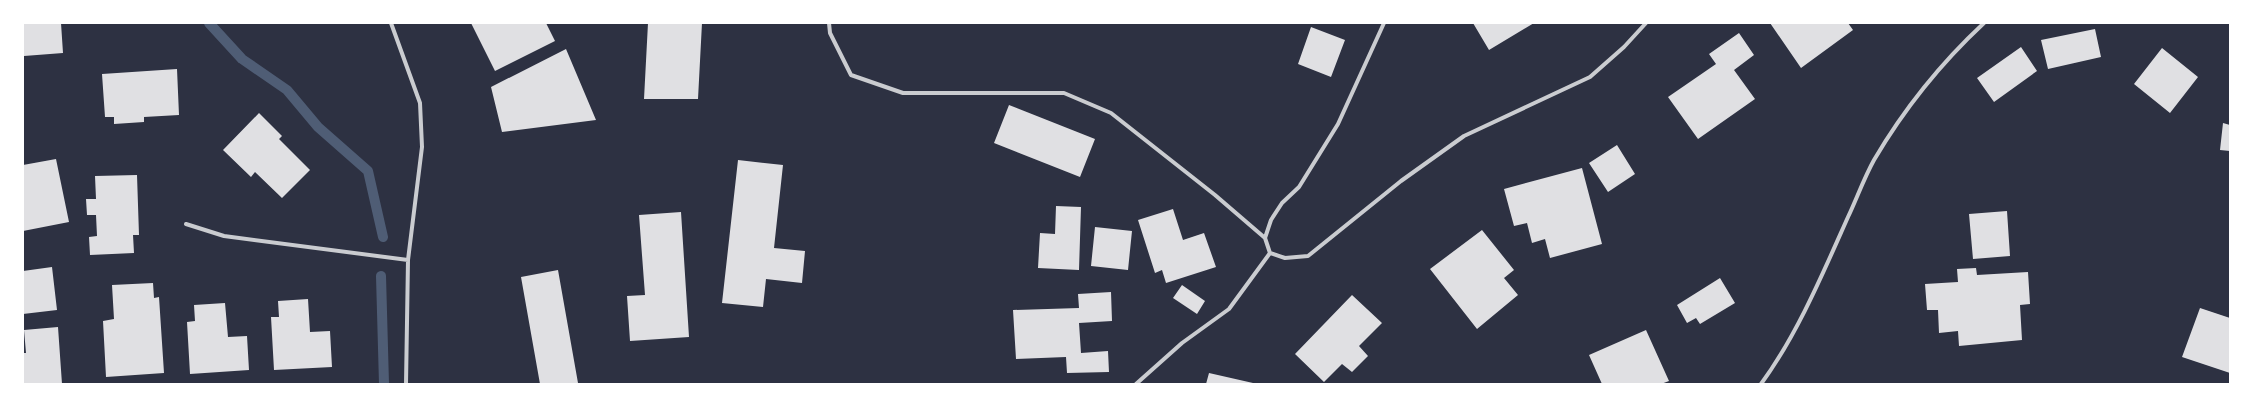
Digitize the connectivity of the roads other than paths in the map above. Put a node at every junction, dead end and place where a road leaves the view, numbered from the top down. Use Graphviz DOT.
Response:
graph roads {
  1 [pos="391,23"];
  2 [pos="829,23"];
  3 [pos="1384,23"];
  4 [pos="1646,23"];
  5 [pos="1984,23"];
  6 [pos="186,224"];
  7 [pos="1265,238"];
  8 [pos="1270,253"];
  9 [pos="408,260"];
  10 [pos="406,384"];
  11 [pos="1136,384"];
  12 [pos="1761,384"];
  1 -- 9 [label="street"];
  2 -- 7 [label="street"];
  3 -- 7 [label="street"];
  4 -- 8 [label="street"];
  5 -- 12 [label="street"];
  6 -- 9 [label="street"];
  7 -- 8 [label="street"];
  8 -- 11 [label="street"];
  9 -- 10 [label="street"];
}
